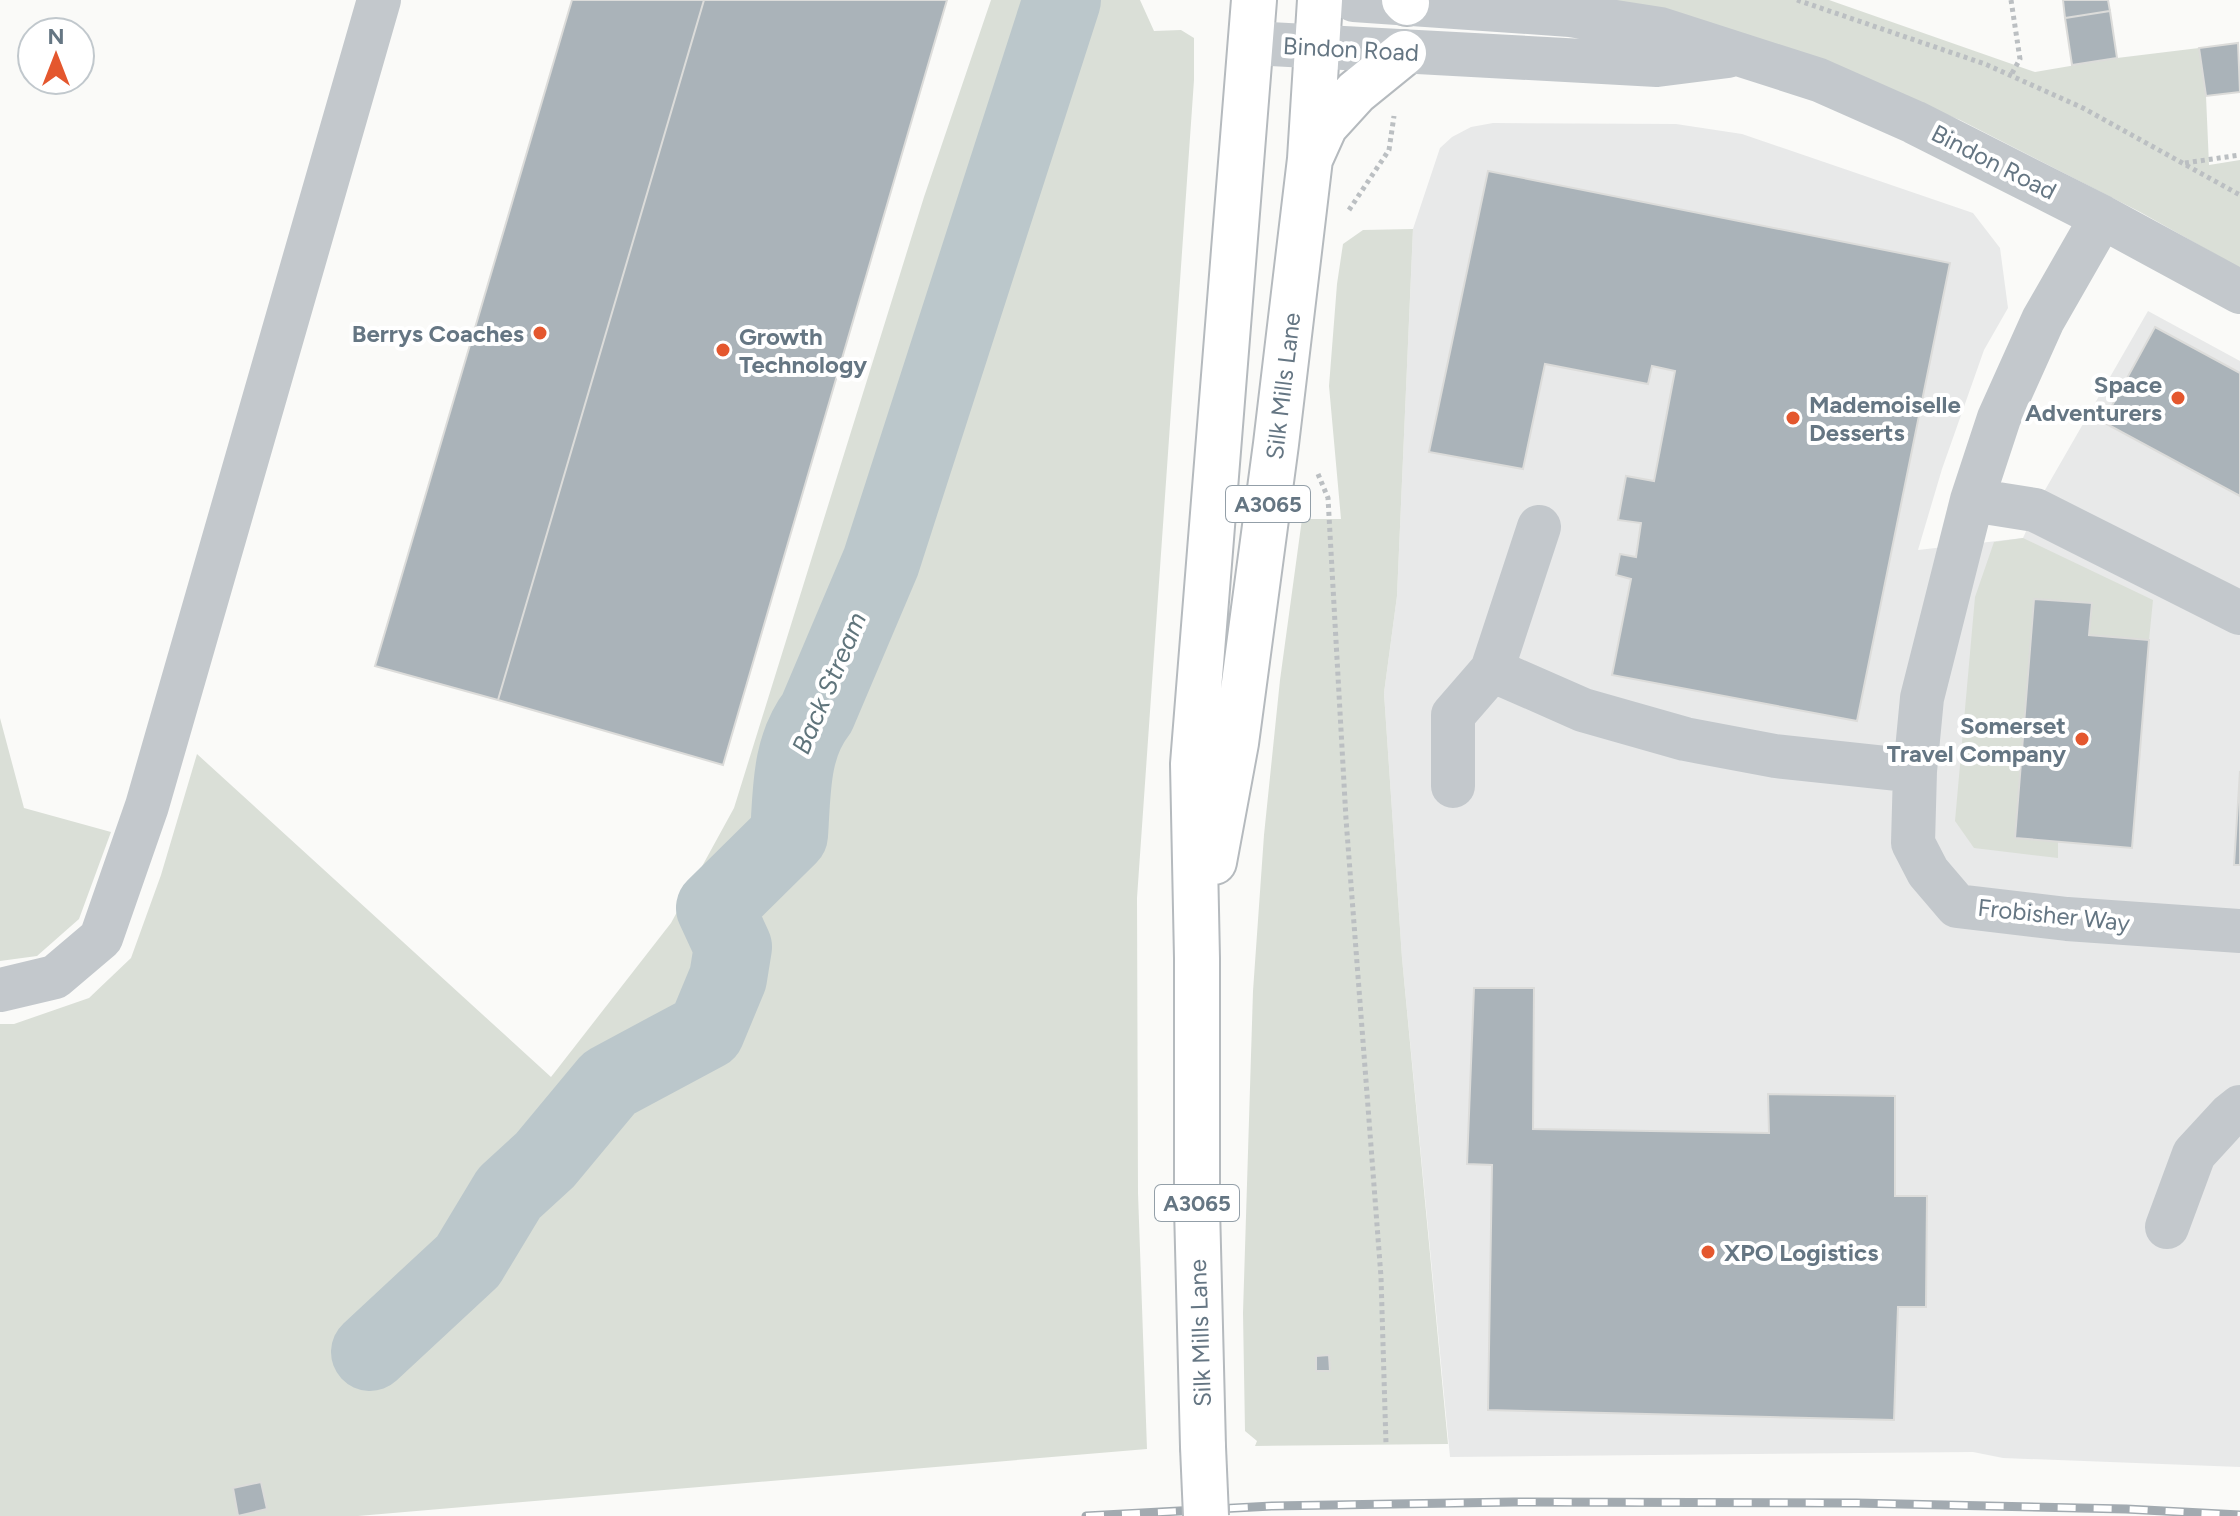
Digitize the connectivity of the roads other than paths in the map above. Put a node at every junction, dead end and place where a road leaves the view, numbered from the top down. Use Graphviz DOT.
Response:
graph roads {
  1 [pos="379,0"];
  2 [pos="1254,0"];
  3 [pos="1320,0"];
  4 [pos="1354,0"];
  5 [pos="1406,1"];
  6 [pos="1251,43"];
  7 [pos="1316,48"];
  8 [pos="1404,53"];
  9 [pos="1738,55"];
  10 [pos="1310,159"];
  11 [pos="2102,217"];
  12 [pos="2240,292"];
  13 [pos="1972,500"];
  14 [pos="1539,527"];
  15 [pos="2240,613"];
  16 [pos="1492,670"];
  17 [pos="1915,771"];
  18 [pos="1453,786"];
  19 [pos="2240,931"];
  20 [pos="1197,958"];
  21 [pos="0,990"];
  22 [pos="2240,1107"];
  23 [pos="2167,1227"];
  24 [pos="1206,1516"];
  1 -- 21 [label="street"];
  2 -- 6 [label="main road, Silk Mills Lane / A3065"];
  3 -- 7 [label="main road, Silk Mills Lane / A3065"];
  4 -- 5 [label="street, Bindon Road"];
  5 -- 9 [label="street, Bindon Road"];
  6 -- 7 [label="street, Bindon Road"];
  6 -- 20 [label="main road, Silk Mills Lane / A3065"];
  7 -- 8 [label="street, Bindon Road"];
  7 -- 10 [label="main road, Silk Mills Lane / A3065"];
  8 -- 9 [label="street, Bindon Road"];
  8 -- 10 [label="main road"];
  9 -- 11 [label="street, Bindon Road"];
  10 -- 20 [label="main road, Silk Mills Lane / A3065"];
  11 -- 12 [label="street, Bindon Road"];
  11 -- 13 [label="street, Frobisher Way"];
  13 -- 15 [label="street"];
  13 -- 17 [label="street, Frobisher Way"];
  14 -- 16 [label="street"];
  16 -- 17 [label="street"];
  16 -- 18 [label="street"];
  17 -- 19 [label="street, Frobisher Way"];
  20 -- 24 [label="main road, Silk Mills Lane / A3065, bridge"];
  22 -- 23 [label="street"];
}
